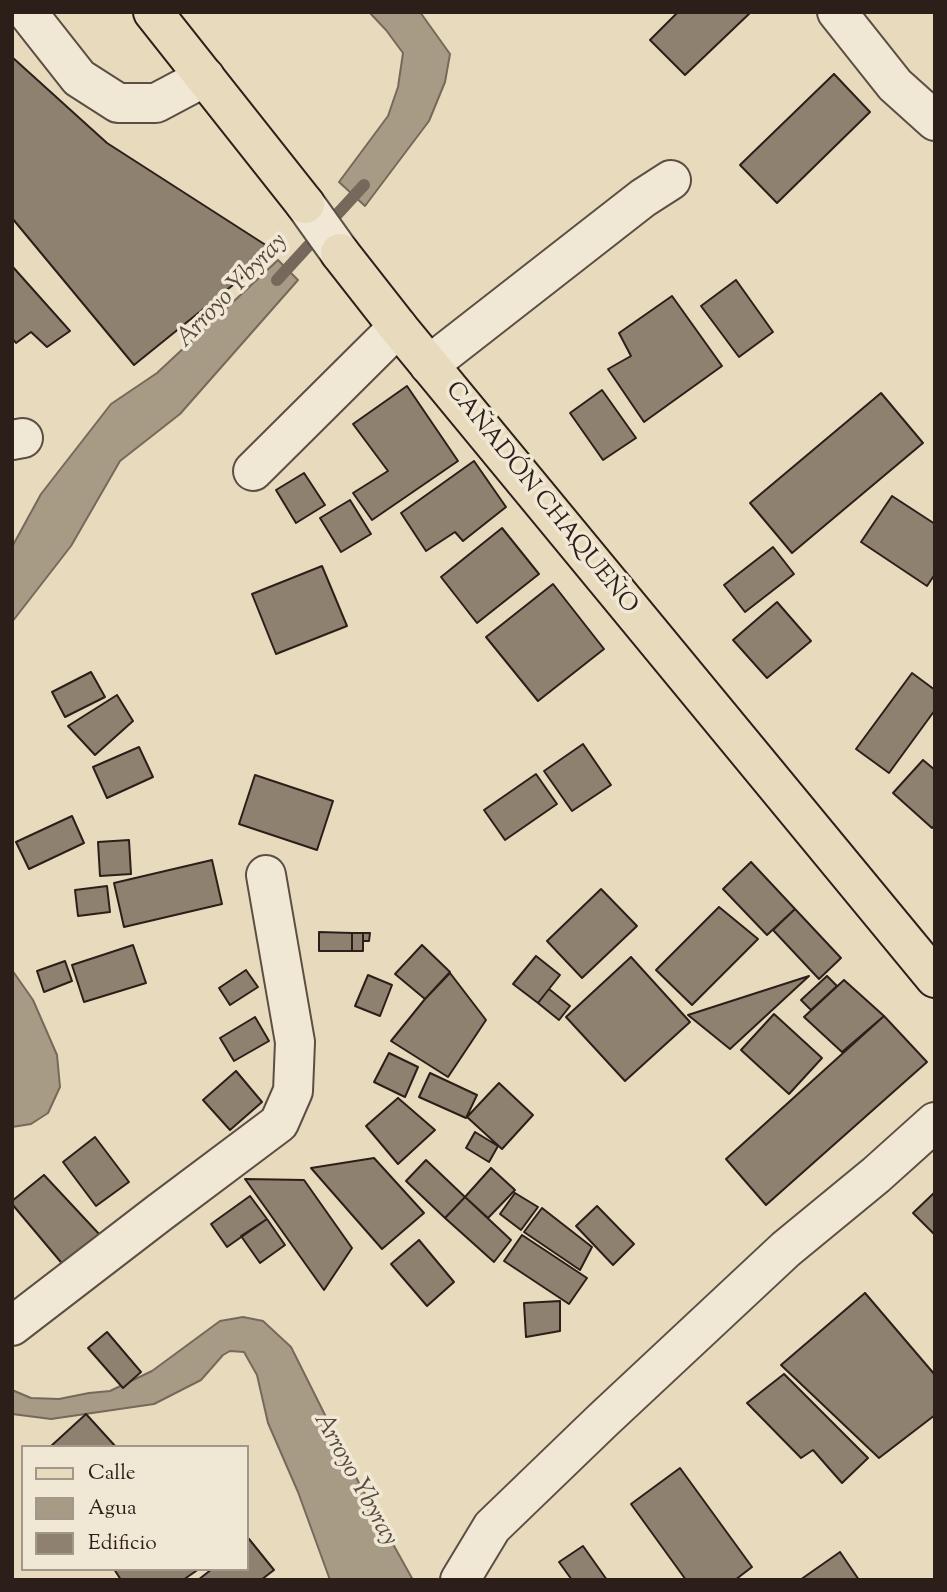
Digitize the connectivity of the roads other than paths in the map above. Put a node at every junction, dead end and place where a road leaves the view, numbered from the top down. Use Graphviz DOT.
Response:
graph roads {
  1 [pos="27,12"];
  2 [pos="153,12"];
  3 [pos="837,12"];
  4 [pos="205,77"];
  5 [pos="935,121"];
  6 [pos="671,180"];
  7 [pos="305,204"];
  8 [pos="340,253"];
  9 [pos="398,327"];
  10 [pos="429,365"];
  11 [pos="253,471"];
  12 [pos="266,875"];
  13 [pos="935,978"];
  14 [pos="935,1122"];
  15 [pos="12,1326"];
  16 [pos="460,1580"];
  1 -- 4 [label="street"];
  2 -- 4 [label="main road, CAÑADÓN CHAQUEÑO"];
  3 -- 5 [label="street"];
  4 -- 7 [label="main road, CAÑADÓN CHAQUEÑO"];
  6 -- 10 [label="street"];
  7 -- 8 [label="street, CAÑADÓN CHAQUEÑO"];
  8 -- 9 [label="main road, CAÑADÓN CHAQUEÑO"];
  9 -- 10 [label="main road, CAÑADÓN CHAQUEÑO"];
  9 -- 11 [label="street"];
  10 -- 13 [label="main road, CAÑADÓN CHAQUEÑO"];
  12 -- 15 [label="street"];
  14 -- 16 [label="street"];
}
